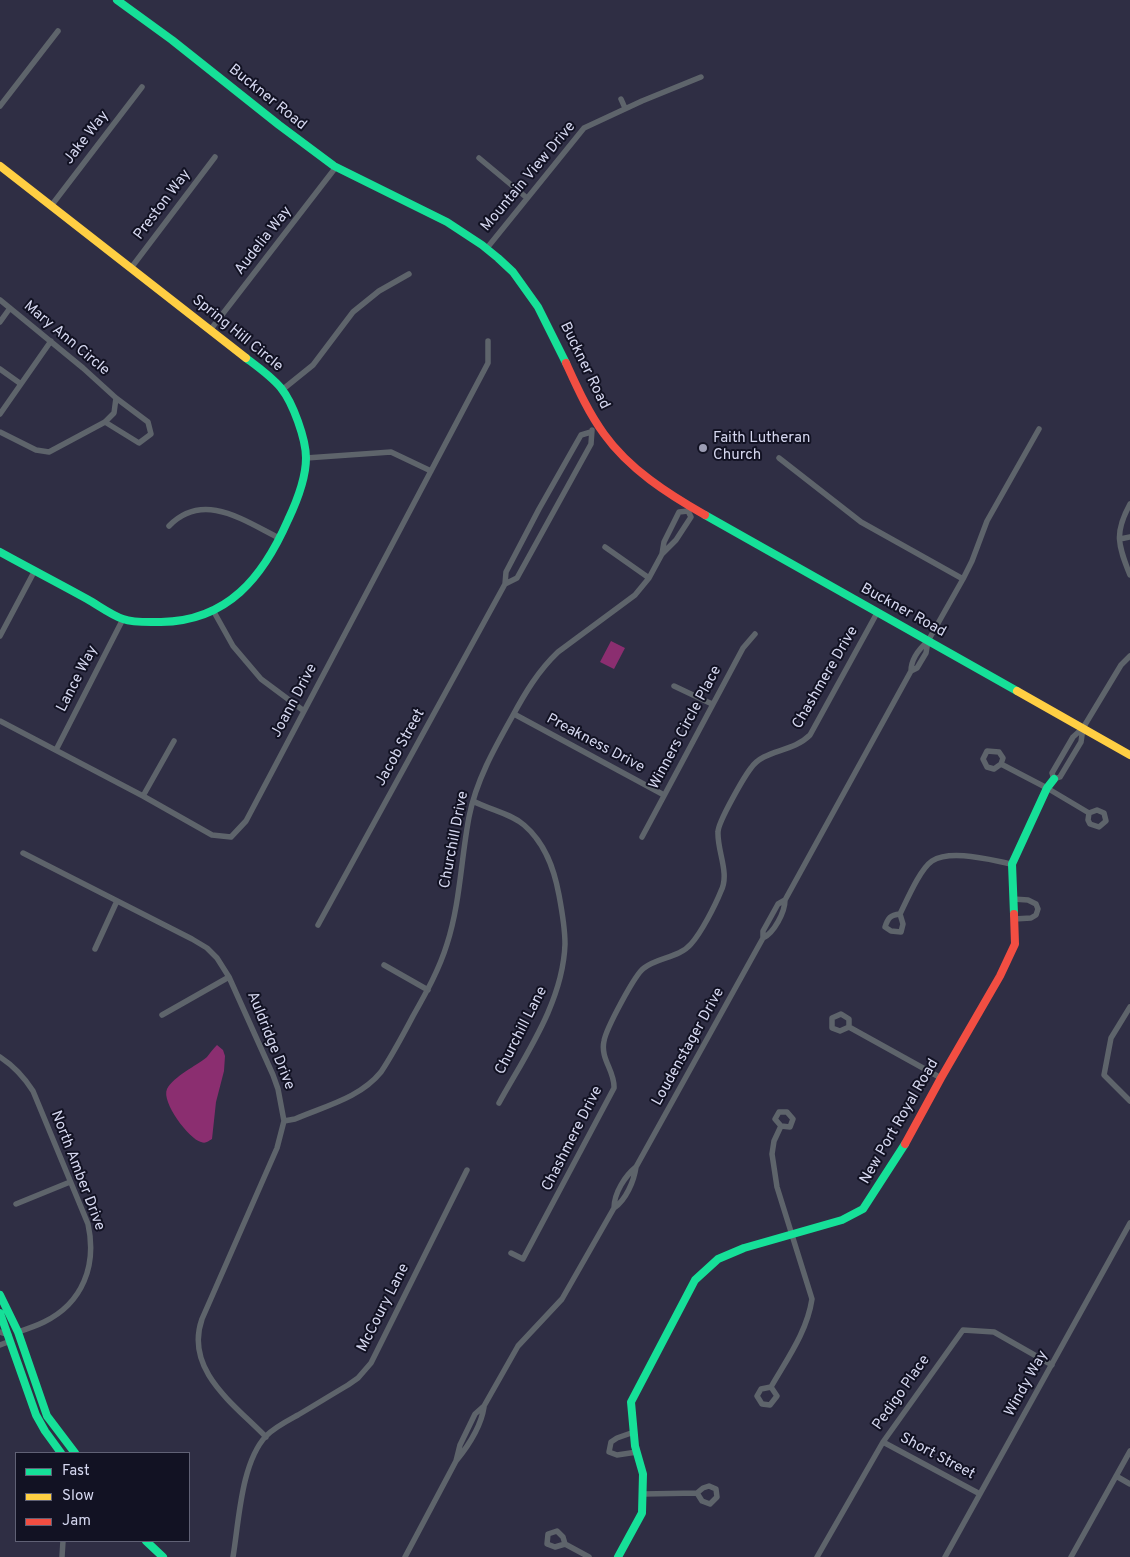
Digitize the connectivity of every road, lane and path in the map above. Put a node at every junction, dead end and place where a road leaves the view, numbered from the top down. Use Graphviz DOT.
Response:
graph roads {
  1 [pos="117,0"];
  2 [pos="58,31"];
  3 [pos="701,77"];
  4 [pos="142,87"];
  5 [pos="621,98"];
  6 [pos="0,106"];
  7 [pos="625,108"];
  8 [pos="215,157"];
  9 [pos="479,158"];
  10 [pos="0,166"];
  11 [pos="336,168"];
  12 [pos="526,198"];
  13 [pos="51,206"];
  14 [pos="487,248"];
  15 [pos="131,268"];
  16 [pos="409,274"];
  17 [pos="0,300"];
  18 [pos="10,308"];
  19 [pos="0,322"];
  20 [pos="211,330"];
  21 [pos="51,341"];
  22 [pos="488,341"];
  23 [pos="0,369"];
  24 [pos="21,384"];
  25 [pos="282,390"];
  26 [pos="116,398"];
  27 [pos="0,414"];
  28 [pos="105,422"];
  29 [pos="596,423"];
  30 [pos="1039,429"];
  31 [pos="0,432"];
  32 [pos="591,432"];
  33 [pos="306,458"];
  34 [pos="779,458"];
  35 [pos="431,471"];
  36 [pos="1130,504"];
  37 [pos="689,509"];
  38 [pos="169,526"];
  39 [pos="1130,537"];
  40 [pos="279,538"];
  41 [pos="1120,539"];
  42 [pos="605,547"];
  43 [pos="0,552"];
  44 [pos="662,554"];
  45 [pos="34,572"];
  46 [pos="1130,574"];
  47 [pos="649,578"];
  48 [pos="963,579"];
  49 [pos="505,584"];
  50 [pos="214,612"];
  51 [pos="878,613"];
  52 [pos="123,619"];
  53 [pos="755,634"];
  54 [pos="0,636"];
  55 [pos="928,641"];
  56 [pos="1130,656"];
  57 [pos="674,686"];
  58 [pos="712,704"];
  59 [pos="304,711"];
  60 [pos="514,714"];
  61 [pos="0,721"];
  62 [pos="1083,728"];
  63 [pos="174,741"];
  64 [pos="56,750"];
  65 [pos="1130,755"];
  66 [pos="1001,764"];
  67 [pos="1054,779"];
  68 [pos="1047,788"];
  69 [pos="664,795"];
  70 [pos="143,796"];
  71 [pos="473,801"];
  72 [pos="1090,813"];
  73 [pos="642,837"];
  74 [pos="23,853"];
  75 [pos="1012,864"];
  76 [pos="1013,899"];
  77 [pos="117,901"];
  78 [pos="900,914"];
  79 [pos="1014,919"];
  80 [pos="318,925"];
  81 [pos="95,950"];
  82 [pos="384,965"];
  83 [pos="229,977"];
  84 [pos="428,990"];
  85 [pos="1130,1007"];
  86 [pos="162,1015"];
  87 [pos="849,1027"];
  88 [pos="0,1057"];
  89 [pos="941,1078"];
  90 [pos="1130,1101"];
  91 [pos="499,1103"];
  92 [pos="284,1121"];
  93 [pos="780,1126"];
  94 [pos="467,1170"];
  95 [pos="70,1182"];
  96 [pos="16,1204"];
  97 [pos="1130,1223"];
  98 [pos="793,1235"];
  99 [pos="511,1253"];
  100 [pos="0,1294"];
  101 [pos="0,1313"];
  102 [pos="0,1332"];
  103 [pos="18,1332"];
  104 [pos="9,1335"];
  105 [pos="0,1345"];
  106 [pos="1052,1364"];
  107 [pos="771,1388"];
  108 [pos="634,1432"];
  109 [pos="266,1436"];
  110 [pos="883,1442"];
  111 [pos="1130,1451"];
  112 [pos="60,1452"];
  113 [pos="74,1452"];
  114 [pos="637,1452"];
  115 [pos="1116,1476"];
  116 [pos="1130,1484"];
  117 [pos="643,1494"];
  118 [pos="697,1494"];
  119 [pos="980,1494"];
  120 [pos="63,1542"];
  121 [pos="147,1542"];
  122 [pos="565,1544"];
  123 [pos="62,1557"];
  124 [pos="163,1557"];
  125 [pos="233,1557"];
  126 [pos="405,1557"];
  127 [pos="589,1557"];
  128 [pos="618,1557"];
  129 [pos="817,1557"];
  130 [pos="945,1557"];
  131 [pos="1071,1557"];
  1 -- 11 [label="street, Buckner Road"];
  2 -- 6 [label="street"];
  3 -- 7 [label="street, Mountain View Drive"];
  4 -- 13 [label="street, Jake Way"];
  5 -- 7 [label="street"];
  7 -- 12 [label="street, Mountain View Drive"];
  8 -- 15 [label="street, Preston Way"];
  9 -- 12 [label="street"];
  10 -- 13 [label="street, Spring Hill Circle"];
  11 -- 14 [label="street, Buckner Road"];
  11 -- 20 [label="street, Audelia Way"];
  12 -- 14 [label="street, Mountain View Drive"];
  13 -- 15 [label="street, Spring Hill Circle"];
  14 -- 29 [label="street, Buckner Road"];
  15 -- 20 [label="street, Spring Hill Circle"];
  16 -- 25 [label="street"];
  17 -- 18 [label="street, Mary Ann Circle"];
  18 -- 19 [label="street"];
  18 -- 21 [label="street, Mary Ann Circle"];
  20 -- 25 [label="street, Spring Hill Circle"];
  21 -- 24 [label="street"];
  21 -- 26 [label="street, Mary Ann Circle"];
  22 -- 35 [label="street, Joann Drive"];
  23 -- 24 [label="street"];
  24 -- 27 [label="street"];
  25 -- 33 [label="street, Spring Hill Circle"];
  26 -- 28 [label="street"];
  26 -- 28 [label="street, Mary Ann Circle"];
  28 -- 31 [label="street"];
  29 -- 32 [label="street, Jacob Street"];
  29 -- 37 [label="street, Buckner Road"];
  30 -- 48 [label="street, Loudenstager Drive"];
  32 -- 49 [label="street, Jacob Street"];
  32 -- 49 [label="street, Jacob Street"];
  33 -- 35 [label="street"];
  33 -- 40 [label="street, Spring Hill Circle"];
  34 -- 48 [label="street"];
  35 -- 59 [label="street, Joann Drive"];
  36 -- 41 [label="street"];
  37 -- 44 [label="street, Churchill Drive"];
  37 -- 44 [label="street, Churchill Drive"];
  37 -- 51 [label="street, Buckner Road"];
  38 -- 40 [label="street"];
  39 -- 41 [label="street"];
  40 -- 50 [label="street, Spring Hill Circle"];
  41 -- 46 [label="street"];
  42 -- 47 [label="street"];
  43 -- 45 [label="street, Spring Hill Circle"];
  44 -- 47 [label="street, Churchill Drive"];
  45 -- 52 [label="street, Spring Hill Circle"];
  45 -- 54 [label="street"];
  47 -- 60 [label="street, Churchill Drive"];
  48 -- 55 [label="street, Loudenstager Drive"];
  49 -- 80 [label="street, Jacob Street"];
  50 -- 52 [label="street, Spring Hill Circle"];
  50 -- 59 [label="street"];
  51 -- 55 [label="street, Buckner Road"];
  51 -- 99 [label="street, Chashmere Drive"];
  52 -- 64 [label="street, Lance Way"];
  53 -- 58 [label="street, Winners Circle Place"];
  55 -- 62 [label="street, Buckner Road"];
  55 -- 126 [label="street, Loudenstager Drive"];
  56 -- 62 [label="street, New Port Royal Road"];
  57 -- 58 [label="street"];
  58 -- 69 [label="street, Winners Circle Place"];
  59 -- 70 [label="street, Joann Drive"];
  60 -- 69 [label="street, Preakness Drive"];
  60 -- 71 [label="street, Churchill Drive"];
  61 -- 64 [label="street, Joann Drive"];
  62 -- 65 [label="street, Buckner Road"];
  62 -- 67 [label="street, New Port Royal Road"];
  62 -- 67 [label="street, New Port Royal Road"];
  63 -- 70 [label="street"];
  64 -- 70 [label="street, Joann Drive"];
  66 -- 68 [label="street"];
  67 -- 68 [label="street, New Port Royal Road"];
  68 -- 72 [label="street"];
  68 -- 75 [label="street, New Port Royal Road"];
  69 -- 73 [label="street, Winners Circle Place"];
  71 -- 84 [label="street, Churchill Drive"];
  71 -- 91 [label="street, Churchill Lane"];
  74 -- 77 [label="street, Auldridge Drive"];
  75 -- 76 [label="street, New Port Royal Road"];
  75 -- 78 [label="street"];
  76 -- 79 [label="street, New Port Royal Road"];
  76 -- 79 [label="street"];
  77 -- 81 [label="street"];
  77 -- 83 [label="street, Auldridge Drive"];
  79 -- 89 [label="street, New Port Royal Road"];
  82 -- 84 [label="street"];
  83 -- 86 [label="street"];
  83 -- 92 [label="street, Auldridge Drive"];
  84 -- 92 [label="street, Churchill Drive"];
  85 -- 90 [label="street"];
  87 -- 89 [label="street"];
  88 -- 95 [label="street, North Amber Drive"];
  89 -- 98 [label="street, New Port Royal Road"];
  92 -- 109 [label="street, Auldridge Drive"];
  93 -- 98 [label="street"];
  94 -- 109 [label="street, McCoury Lane"];
  95 -- 96 [label="street"];
  95 -- 103 [label="street, North Amber Drive"];
  97 -- 106 [label="street, Windy Way"];
  98 -- 107 [label="street"];
  98 -- 108 [label="street, New Port Royal Road"];
  100 -- 103 [label="street"];
  101 -- 104 [label="street"];
  102 -- 104 [label="street"];
  103 -- 104 [label="street"];
  103 -- 113 [label="street"];
  104 -- 105 [label="street"];
  104 -- 112 [label="street"];
  106 -- 110 [label="street, Pedigo Place"];
  106 -- 119 [label="street, Windy Way"];
  108 -- 114 [label="street, New Port Royal Road"];
  108 -- 114 [label="street"];
  109 -- 125 [label="street, McCoury Lane"];
  110 -- 119 [label="street, Short Street"];
  110 -- 129 [label="street, Pedigo Place"];
  111 -- 115 [label="street"];
  114 -- 117 [label="street, New Port Royal Road"];
  115 -- 116 [label="street"];
  115 -- 131 [label="street"];
  117 -- 118 [label="street"];
  117 -- 128 [label="street, New Port Royal Road"];
  119 -- 130 [label="street, Windy Way"];
  120 -- 123 [label="street"];
  121 -- 124 [label="street"];
  122 -- 127 [label="street"];
}
